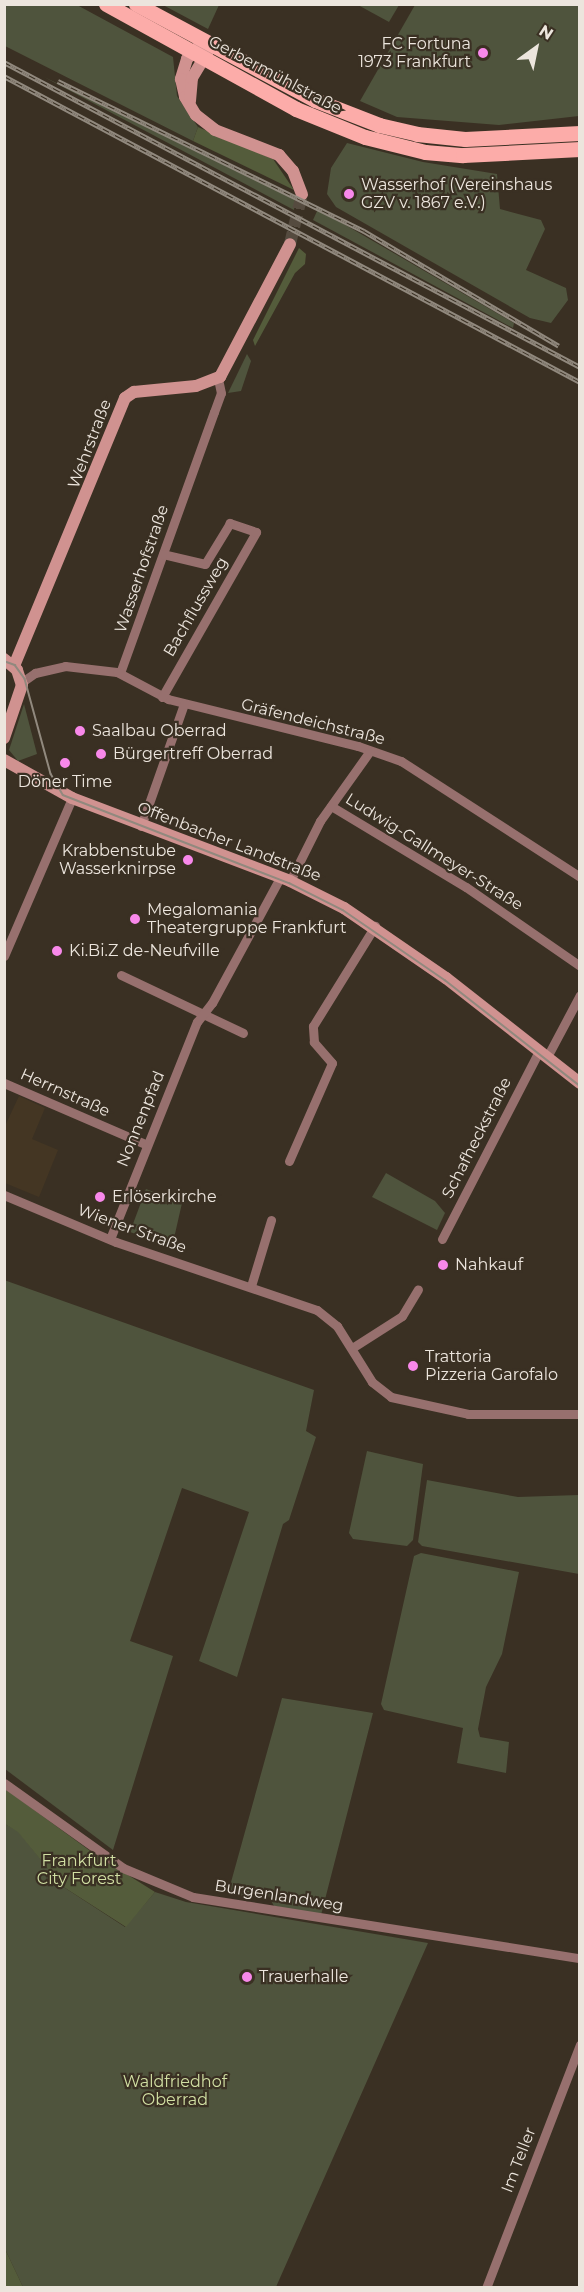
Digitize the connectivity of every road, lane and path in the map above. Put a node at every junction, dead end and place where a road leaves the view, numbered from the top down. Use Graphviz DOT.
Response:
graph roads {
  1 [pos="106,4"];
  2 [pos="136,4"];
  3 [pos="212,45"];
  4 [pos="198,55"];
  5 [pos="579,133"];
  6 [pos="579,149"];
  7 [pos="302,194"];
  8 [pos="290,244"];
  9 [pos="218,379"];
  10 [pos="163,554"];
  11 [pos="9,663"];
  12 [pos="120,673"];
  13 [pos="22,682"];
  14 [pos="162,697"];
  15 [pos="184,704"];
  16 [pos="4,738"];
  17 [pos="369,751"];
  18 [pos="4,760"];
  19 [pos="67,796"];
  20 [pos="331,806"];
  21 [pos="141,825"];
  22 [pos="579,877"];
  23 [pos="285,880"];
  24 [pos="375,926"];
  25 [pos="4,956"];
  26 [pos="579,966"];
  27 [pos="121,975"];
  28 [pos="579,995"];
  29 [pos="205,1012"];
  30 [pos="243,1033"];
  31 [pos="543,1054"];
  32 [pos="4,1083"];
  33 [pos="579,1083"];
  34 [pos="147,1145"];
  35 [pos="289,1161"];
  36 [pos="4,1195"];
  37 [pos="271,1220"];
  38 [pos="110,1239"];
  39 [pos="442,1239"];
  40 [pos="251,1286"];
  41 [pos="418,1289"];
  42 [pos="352,1348"];
  43 [pos="579,1414"];
  44 [pos="4,1783"];
  45 [pos="579,1958"];
  46 [pos="579,2044"];
  47 [pos="486,2288"];
  1 -- 4 [label="main road, Gerbermühlstraße"];
  2 -- 3 [label="main road, Gerbermühlstraße"];
  3 -- 4 [label="street"];
  3 -- 5 [label="main road, Gerbermühlstraße"];
  4 -- 6 [label="main road, Gerbermühlstraße"];
  4 -- 7 [label="street"];
  8 -- 9 [label="street"];
  9 -- 10 [label="street, Wasserhofstraße"];
  9 -- 11 [label="street, Wehrstraße"];
  10 -- 12 [label="street, Wasserhofstraße"];
  10 -- 14 [label="street, Bachflussweg"];
  11 -- 13 [label="street"];
  12 -- 13 [label="street"];
  12 -- 14 [label="street, Gräfendeichstraße"];
  13 -- 16 [label="street"];
  14 -- 15 [label="street, Gräfendeichstraße"];
  15 -- 17 [label="street, Gräfendeichstraße"];
  15 -- 21 [label="street"];
  17 -- 20 [label="street, Nonnenpfad"];
  17 -- 22 [label="street, Gräfendeichstraße"];
  18 -- 19 [label="street, Offenbacher Landstraße"];
  19 -- 21 [label="street, Offenbacher Landstraße"];
  19 -- 25 [label="street"];
  20 -- 23 [label="street, Nonnenpfad"];
  20 -- 26 [label="street, Ludwig-Gallmeyer-Straße"];
  21 -- 23 [label="street, Offenbacher Landstraße"];
  23 -- 24 [label="street, Offenbacher Landstraße"];
  23 -- 29 [label="street, Nonnenpfad"];
  24 -- 31 [label="street, Offenbacher Landstraße"];
  24 -- 35 [label="street"];
  27 -- 29 [label="street"];
  28 -- 31 [label="street, Schafheckstraße"];
  29 -- 30 [label="street"];
  29 -- 34 [label="street, Nonnenpfad"];
  31 -- 33 [label="street, Offenbacher Landstraße"];
  31 -- 39 [label="street, Schafheckstraße"];
  32 -- 34 [label="street, Herrnstraße"];
  34 -- 38 [label="street, Nonnenpfad"];
  36 -- 38 [label="street, Wiener Straße"];
  37 -- 40 [label="street"];
  38 -- 40 [label="street, Wiener Straße"];
  40 -- 42 [label="street, Wiener Straße"];
  41 -- 42 [label="street"];
  42 -- 43 [label="street, Wiener Straße"];
  44 -- 45 [label="street, Burgenlandweg"];
  46 -- 47 [label="street, Im Teller"];
}
